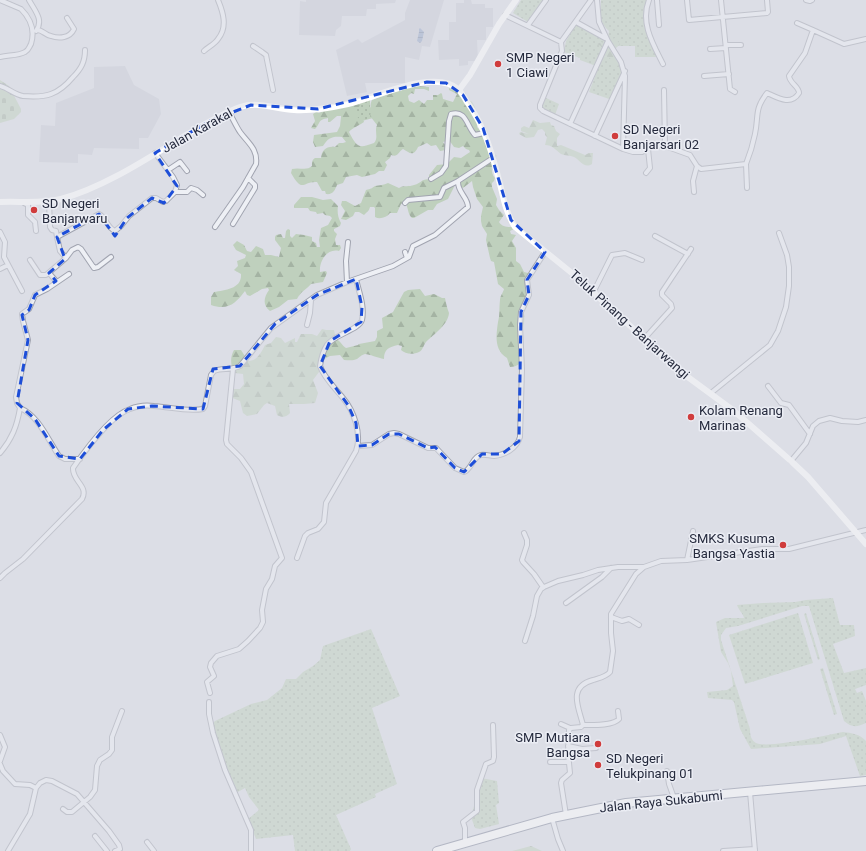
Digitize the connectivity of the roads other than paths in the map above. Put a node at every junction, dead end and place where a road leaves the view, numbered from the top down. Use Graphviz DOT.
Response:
graph roads {
  1 [pos="0,0"];
  2 [pos="29,0"];
  3 [pos="218,0"];
  4 [pos="516,0"];
  5 [pos="546,0"];
  6 [pos="591,0"];
  7 [pos="597,0"];
  8 [pos="649,0"];
  9 [pos="657,0"];
  10 [pos="687,0"];
  11 [pos="721,0"];
  12 [pos="767,0"];
  13 [pos="806,0"];
  14 [pos="812,0"];
  15 [pos="505,15"];
  16 [pos="723,17"];
  17 [pos="67,18"];
  18 [pos="576,22"];
  19 [pos="797,23"];
  20 [pos="528,25"];
  21 [pos="659,25"];
  22 [pos="37,30"];
  23 [pos="813,30"];
  24 [pos="33,35"];
  25 [pos="607,40"];
  26 [pos="866,40"];
  27 [pos="561,42"];
  28 [pos="741,45"];
  29 [pos="253,46"];
  30 [pos="726,46"];
  31 [pos="710,49"];
  32 [pos="85,50"];
  33 [pos="204,51"];
  34 [pos="0,57"];
  35 [pos="663,64"];
  36 [pos="624,71"];
  37 [pos="729,74"];
  38 [pos="704,76"];
  39 [pos="0,86"];
  40 [pos="273,90"];
  41 [pos="459,90"];
  42 [pos="664,90"];
  43 [pos="735,92"];
  44 [pos="229,112"];
  45 [pos="570,124"];
  46 [pos="484,133"];
  47 [pos="595,136"];
  48 [pos="665,146"];
  49 [pos="623,149"];
  50 [pos="648,149"];
  51 [pos="155,153"];
  52 [pos="493,158"];
  53 [pos="746,164"];
  54 [pos="697,166"];
  55 [pos="168,170"];
  56 [pos="187,172"];
  57 [pos="646,173"];
  58 [pos="248,178"];
  59 [pos="431,179"];
  60 [pos="458,180"];
  61 [pos="747,188"];
  62 [pos="175,192"];
  63 [pos="694,192"];
  64 [pos="203,195"];
  65 [pos="49,201"];
  66 [pos="0,202"];
  67 [pos="23,202"];
  68 [pos="405,203"];
  69 [pos="233,224"];
  70 [pos="215,227"];
  71 [pos="0,232"];
  72 [pos="36,232"];
  73 [pos="779,233"];
  74 [pos="655,236"];
  75 [pos="57,237"];
  76 [pos="348,242"];
  77 [pos="691,249"];
  78 [pos="405,252"];
  79 [pos="545,252"];
  80 [pos="688,254"];
  81 [pos="111,257"];
  82 [pos="66,258"];
  83 [pos="407,258"];
  84 [pos="30,260"];
  85 [pos="642,260"];
  86 [pos="8,265"];
  87 [pos="0,269"];
  88 [pos="49,273"];
  89 [pos="69,274"];
  90 [pos="356,279"];
  91 [pos="56,281"];
  92 [pos="347,282"];
  93 [pos="22,290"];
  94 [pos="594,292"];
  95 [pos="311,300"];
  96 [pos="307,326"];
  97 [pos="644,339"];
  98 [pos="233,369"];
  99 [pos="768,386"];
  100 [pos="711,393"];
  101 [pos="20,408"];
  102 [pos="866,420"];
  103 [pos="810,434"];
  104 [pos="358,446"];
  105 [pos="0,453"];
  106 [pos="80,459"];
  107 [pos="791,461"];
  108 [pos="866,530"];
  109 [pos="693,531"];
  110 [pos="524,533"];
  111 [pos="856,533"];
  112 [pos="866,544"];
  113 [pos="297,558"];
  114 [pos="687,560"];
  115 [pos="611,567"];
  116 [pos="644,567"];
  117 [pos="0,578"];
  118 [pos="543,587"];
  119 [pos="566,603"];
  120 [pos="611,617"];
  121 [pos="639,625"];
  122 [pos="525,641"];
  123 [pos="210,694"];
  124 [pos="209,702"];
  125 [pos="122,711"];
  126 [pos="618,711"];
  127 [pos="561,724"];
  128 [pos="493,725"];
  129 [pos="583,725"];
  130 [pos="570,728"];
  131 [pos="0,735"];
  132 [pos="568,746"];
  133 [pos="596,748"];
  134 [pos="550,762"];
  135 [pos="569,762"];
  136 [pos="0,763"];
  137 [pos="667,771"];
  138 [pos="866,781"];
  139 [pos="36,788"];
  140 [pos="750,791"];
  141 [pos="674,798"];
  142 [pos="84,802"];
  143 [pos="63,808"];
  144 [pos="566,815"];
  145 [pos="552,818"];
  146 [pos="95,836"];
  147 [pos="147,842"];
  148 [pos="465,842"];
  149 [pos="453,849"];
  150 [pos="755,850"];
  151 [pos="8,851"];
  152 [pos="107,851"];
  153 [pos="115,851"];
  154 [pos="154,851"];
  155 [pos="251,851"];
  156 [pos="436,851"];
  157 [pos="563,851"];
  158 [pos="723,851"];
  1 -- 24 [label="street"];
  2 -- 22 [label="street"];
  3 -- 33 [label="street"];
  4 -- 15 [label="main road"];
  5 -- 20 [label="street"];
  6 -- 18 [label="street"];
  7 -- 25 [label="street"];
  8 -- 35 [label="street"];
  9 -- 21 [label="street"];
  10 -- 16 [label="street"];
  11 -- 16 [label="street"];
  12 -- 16 [label="street"];
  13 -- 14 [label="street"];
  15 -- 20 [label="street"];
  15 -- 41 [label="main road"];
  16 -- 30 [label="street"];
  17 -- 22 [label="street"];
  18 -- 25 [label="street"];
  18 -- 27 [label="street"];
  19 -- 23 [label="street"];
  20 -- 27 [label="street"];
  22 -- 24 [label="street"];
  23 -- 26 [label="street"];
  23 -- 53 [label="street"];
  24 -- 34 [label="street"];
  25 -- 36 [label="street"];
  25 -- 45 [label="street"];
  27 -- 45 [label="street"];
  28 -- 30 [label="street"];
  29 -- 40 [label="street"];
  30 -- 31 [label="street"];
  30 -- 37 [label="street"];
  32 -- 39 [label="street"];
  36 -- 47 [label="street"];
  36 -- 49 [label="street"];
  37 -- 38 [label="street"];
  37 -- 43 [label="street"];
  41 -- 44 [label="main road, Jalan Karakal"];
  41 -- 46 [label="main road, Teluk Pinang - Banjarwangi"];
  42 -- 48 [label="street"];
  44 -- 51 [label="main road, Jalan Karakal"];
  44 -- 58 [label="street"];
  45 -- 47 [label="street"];
  46 -- 52 [label="main road, Teluk Pinang - Banjarwangi"];
  46 -- 59 [label="street"];
  47 -- 49 [label="street"];
  48 -- 50 [label="street"];
  48 -- 54 [label="street"];
  49 -- 50 [label="street"];
  50 -- 57 [label="street"];
  51 -- 55 [label="street"];
  51 -- 65 [label="main road, Jalan Karakal"];
  52 -- 60 [label="street"];
  52 -- 79 [label="main road, Teluk Pinang - Banjarwangi"];
  53 -- 54 [label="street"];
  53 -- 61 [label="street"];
  54 -- 63 [label="street"];
  55 -- 56 [label="street"];
  55 -- 62 [label="street"];
  58 -- 69 [label="street"];
  58 -- 70 [label="street"];
  60 -- 68 [label="street"];
  60 -- 83 [label="street"];
  62 -- 64 [label="street"];
  62 -- 75 [label="street"];
  65 -- 67 [label="main road, Jalan Karakal"];
  65 -- 75 [label="street"];
  66 -- 67 [label="main road, Jalan Karakal"];
  67 -- 72 [label="street"];
  71 -- 86 [label="street"];
  73 -- 100 [label="street"];
  74 -- 80 [label="street"];
  75 -- 82 [label="street"];
  76 -- 92 [label="street"];
  77 -- 80 [label="street"];
  78 -- 83 [label="street"];
  79 -- 94 [label="main road, Teluk Pinang - Banjarwangi"];
  79 -- 104 [label="street"];
  80 -- 97 [label="street"];
  81 -- 82 [label="street"];
  82 -- 88 [label="street"];
  83 -- 90 [label="street"];
  84 -- 88 [label="street"];
  85 -- 94 [label="street"];
  86 -- 87 [label="street"];
  86 -- 93 [label="street"];
  88 -- 91 [label="street"];
  89 -- 91 [label="street"];
  90 -- 92 [label="street"];
  90 -- 104 [label="street"];
  91 -- 101 [label="street"];
  92 -- 95 [label="street"];
  94 -- 97 [label="main road, Teluk Pinang - Banjarwangi"];
  95 -- 96 [label="street"];
  95 -- 98 [label="street"];
  97 -- 100 [label="main road, Teluk Pinang - Banjarwangi"];
  98 -- 106 [label="street"];
  98 -- 123 [label="street"];
  99 -- 103 [label="street"];
  100 -- 107 [label="main road, Teluk Pinang - Banjarwangi"];
  101 -- 105 [label="street"];
  101 -- 106 [label="street"];
  102 -- 103 [label="street"];
  103 -- 107 [label="street"];
  104 -- 113 [label="street"];
  106 -- 117 [label="street"];
  107 -- 111 [label="main road, Teluk Pinang - Banjarwangi"];
  108 -- 111 [label="street"];
  109 -- 114 [label="street"];
  110 -- 118 [label="street"];
  111 -- 112 [label="main road, Teluk Pinang - Banjarwangi"];
  111 -- 114 [label="street"];
  114 -- 116 [label="street"];
  115 -- 116 [label="street"];
  115 -- 118 [label="street"];
  115 -- 119 [label="street"];
  116 -- 120 [label="street"];
  118 -- 122 [label="street"];
  120 -- 121 [label="street"];
  120 -- 129 [label="street"];
  124 -- 155 [label="street"];
  125 -- 142 [label="street"];
  126 -- 129 [label="street"];
  127 -- 130 [label="street"];
  128 -- 148 [label="street"];
  129 -- 130 [label="street"];
  130 -- 132 [label="street"];
  131 -- 136 [label="street"];
  132 -- 133 [label="street"];
  132 -- 135 [label="street"];
  134 -- 135 [label="street"];
  135 -- 144 [label="street"];
  136 -- 139 [label="street"];
  137 -- 141 [label="street"];
  138 -- 140 [label="highway, Jalan Raya Sukabumi"];
  139 -- 142 [label="street"];
  139 -- 151 [label="street"];
  140 -- 141 [label="highway, Jalan Raya Sukabumi"];
  140 -- 150 [label="street"];
  141 -- 144 [label="highway, Jalan Raya Sukabumi"];
  142 -- 143 [label="street"];
  142 -- 153 [label="street"];
  144 -- 145 [label="highway, Jalan Raya Sukabumi"];
  145 -- 148 [label="highway, Jalan Raya Sukabumi"];
  145 -- 157 [label="street"];
  146 -- 152 [label="street"];
  147 -- 154 [label="street"];
  148 -- 149 [label="highway, Jalan Raya Sukabumi"];
  149 -- 156 [label="highway, Jalan Raya Sukabumi"];
  150 -- 158 [label="street"];
}
